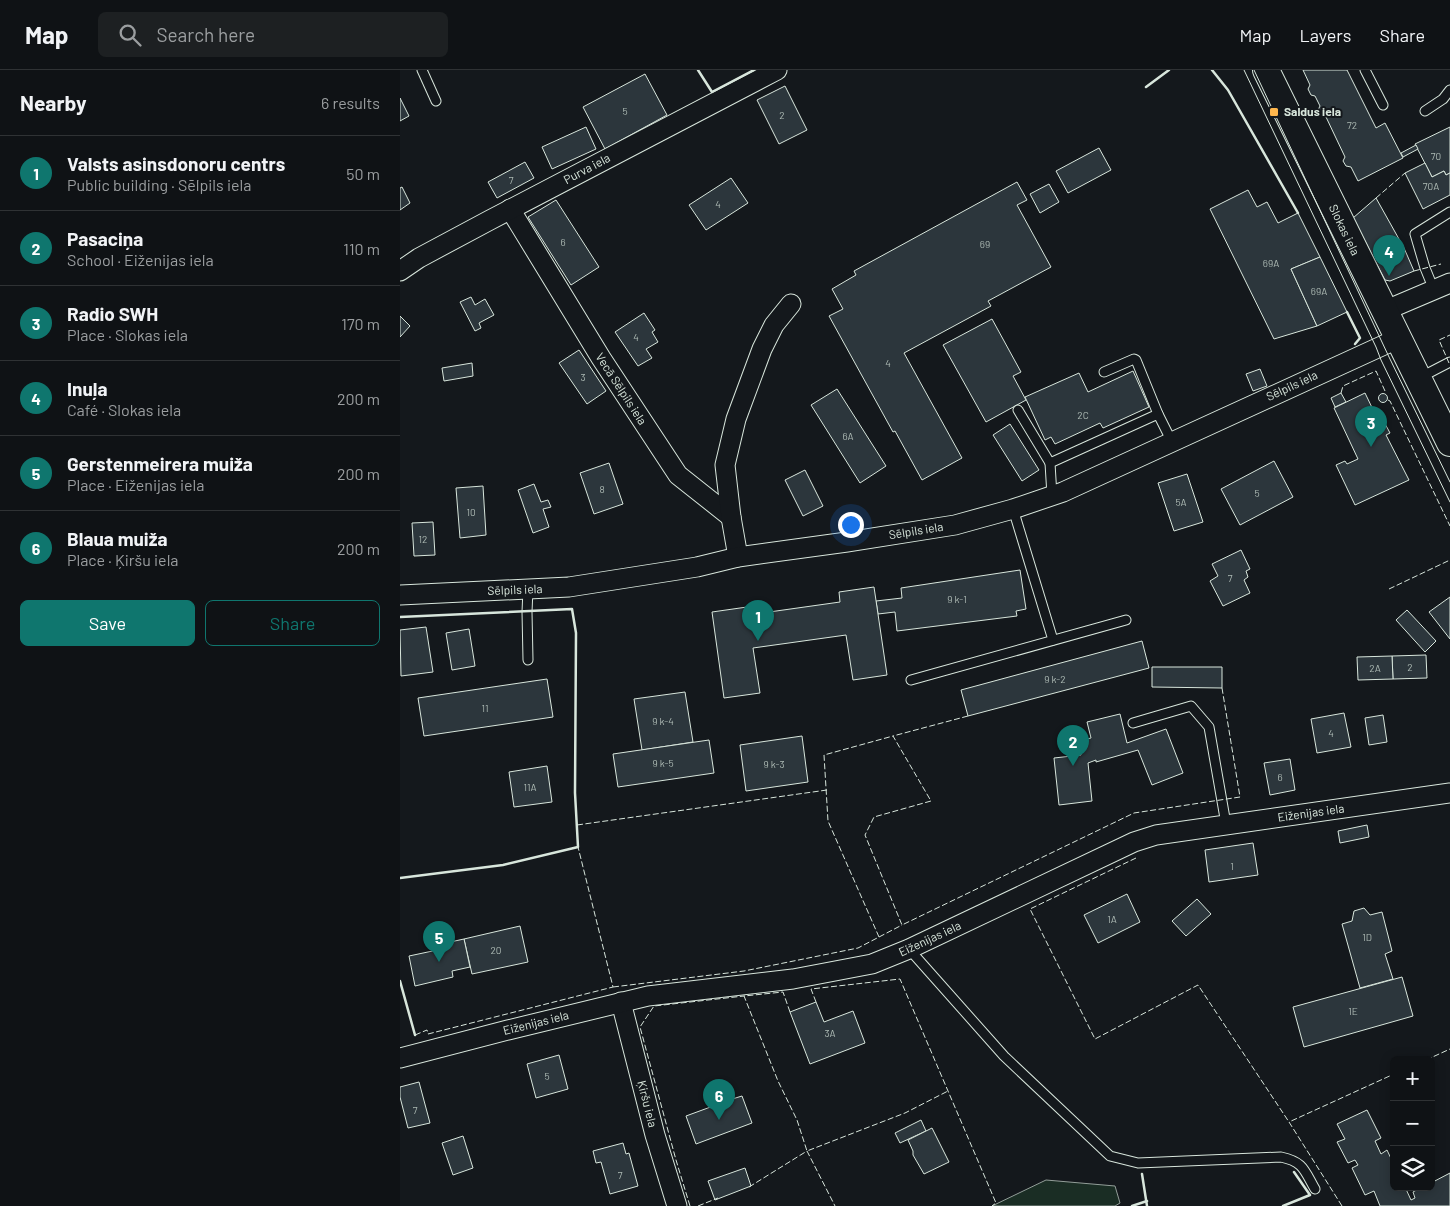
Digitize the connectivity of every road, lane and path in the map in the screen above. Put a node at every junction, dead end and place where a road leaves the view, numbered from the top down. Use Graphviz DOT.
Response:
graph roads {
  1 [pos="422,70"];
  2 [pos="776,70"];
  3 [pos="1266,70"];
  4 [pos="1365,70"];
  5 [pos="1450,90"];
  6 [pos="436,101"];
  7 [pos="1383,105"];
  8 [pos="1425,112"];
  9 [pos="510,209"];
  10 [pos="1450,212"];
  11 [pos="400,271"];
  12 [pos="1442,286"];
  13 [pos="792,304"];
  14 [pos="1384,311"];
  15 [pos="1397,339"];
  16 [pos="1450,362"];
  17 [pos="1104,372"];
  18 [pos="1418,379"];
  19 [pos="1018,410"];
  20 [pos="1158,414"];
  21 [pos="1172,442"];
  22 [pos="1450,443"];
  23 [pos="1050,463"];
  24 [pos="1052,496"];
  25 [pos="1013,509"];
  26 [pos="731,517"];
  27 [pos="738,557"];
  28 [pos="528,589"];
  29 [pos="400,594"];
  30 [pos="1126,620"];
  31 [pos="1053,640"];
  32 [pos="528,660"];
  33 [pos="911,680"];
  34 [pos="1133,723"];
  35 [pos="1450,793"];
  36 [pos="1226,824"];
  37 [pos="909,949"];
  38 [pos="621,1002"];
  39 [pos="400,1058"];
  40 [pos="1315,1189"];
  41 [pos="677,1206"];
  1 -- 6 [label="lane"];
  2 -- 9 [label="street, Purva iela"];
  3 -- 14 [label="street, Slokas iela"];
  4 -- 7 [label="lane"];
  5 -- 8 [label="lane"];
  9 -- 11 [label="street, Purva iela"];
  9 -- 26 [label="street, Vecā Sēlpils iela"];
  10 -- 12 [label="lane"];
  12 -- 14 [label="street"];
  13 -- 26 [label="street"];
  14 -- 15 [label="street, Slokas iela"];
  15 -- 18 [label="street, Slokas iela"];
  15 -- 21 [label="street, Sēlpils iela"];
  16 -- 18 [label="lane"];
  17 -- 20 [label="lane"];
  18 -- 22 [label="street, Slokas iela"];
  19 -- 23 [label="lane"];
  20 -- 21 [label="lane"];
  20 -- 23 [label="lane"];
  21 -- 24 [label="street, Sēlpils iela"];
  23 -- 24 [label="lane"];
  24 -- 25 [label="street, Sēlpils iela"];
  25 -- 27 [label="street, Sēlpils iela"];
  25 -- 31 [label="lane"];
  26 -- 27 [label="street"];
  27 -- 28 [label="street, Sēlpils iela"];
  28 -- 29 [label="street, Sēlpils iela"];
  28 -- 32 [label="lane"];
  30 -- 31 [label="lane"];
  31 -- 33 [label="lane"];
  34 -- 36 [label="lane"];
  35 -- 36 [label="street, Eiženijas iela"];
  36 -- 37 [label="street, Eiženijas iela"];
  37 -- 38 [label="street, Eiženijas iela"];
  37 -- 40 [label="lane"];
  38 -- 39 [label="street, Eiženijas iela"];
  38 -- 41 [label="street, Ķiršu iela"];
}
